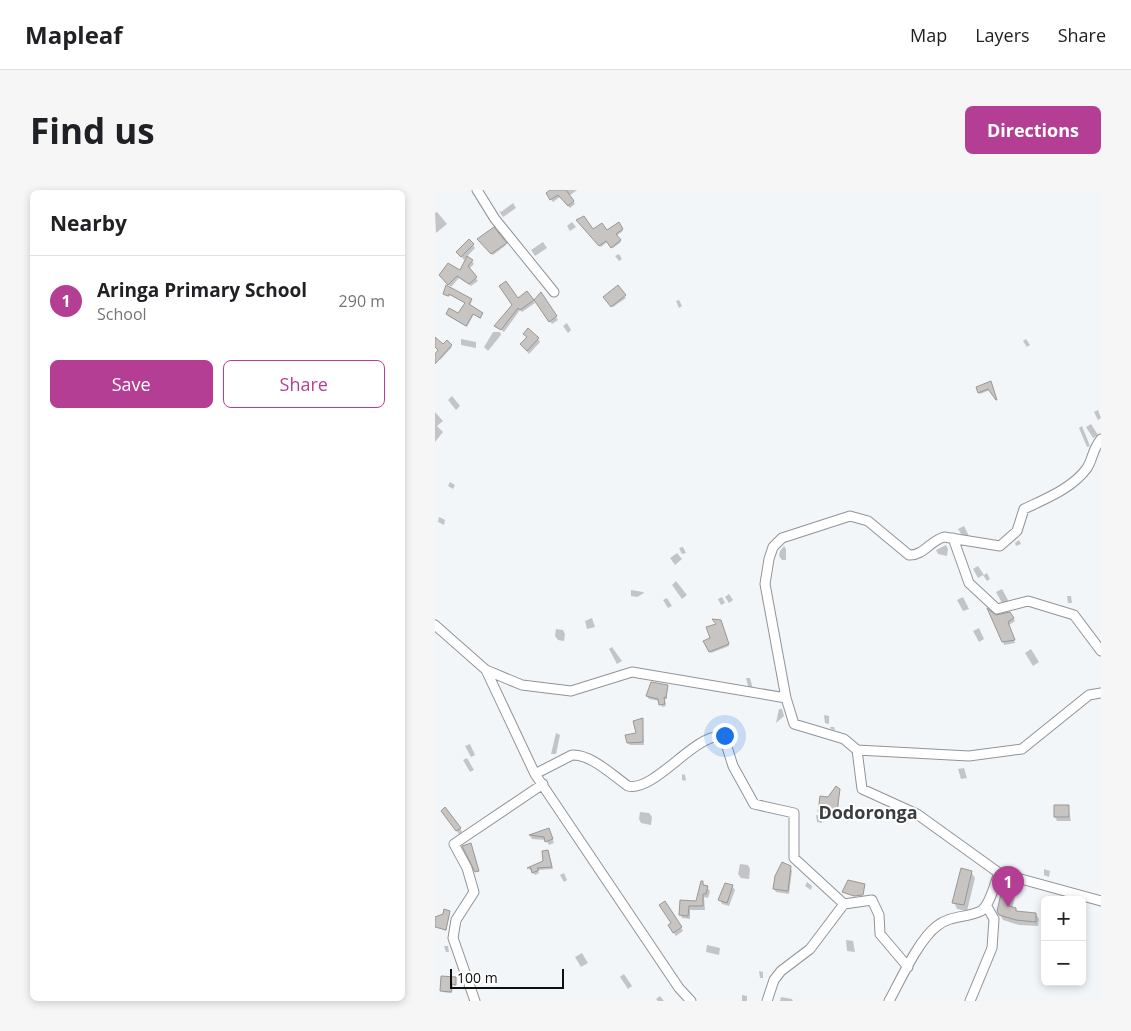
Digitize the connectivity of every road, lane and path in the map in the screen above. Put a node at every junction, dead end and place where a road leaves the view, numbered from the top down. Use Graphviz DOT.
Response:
graph roads {
  1 [pos="477,190"];
  2 [pos="554,292"];
  3 [pos="1101,439"];
  4 [pos="953,538"];
  5 [pos="435,625"];
  6 [pos="1101,650"];
  7 [pos="486,670"];
  8 [pos="1101,693"];
  9 [pos="786,698"];
  10 [pos="857,750"];
  11 [pos="535,774"];
  12 [pos="543,784"];
  13 [pos="999,873"];
  14 [pos="1101,901"];
  15 [pos="844,904"];
  16 [pos="986,905"];
  17 [pos="908,967"];
  18 [pos="475,1001"];
  19 [pos="691,1001"];
  20 [pos="767,1001"];
  21 [pos="889,1001"];
  22 [pos="970,1001"];
  1 -- 2 [label="street"];
  3 -- 4 [label="street"];
  4 -- 6 [label="street"];
  4 -- 9 [label="street"];
  5 -- 7 [label="street"];
  7 -- 9 [label="street"];
  7 -- 11 [label="street"];
  8 -- 10 [label="street"];
  9 -- 10 [label="street"];
  10 -- 13 [label="street"];
  11 -- 12 [label="street"];
  11 -- 15 [label="street"];
  12 -- 18 [label="street"];
  12 -- 19 [label="street"];
  13 -- 14 [label="street"];
  13 -- 16 [label="street"];
  15 -- 17 [label="street"];
  15 -- 20 [label="street"];
  16 -- 17 [label="street"];
  16 -- 22 [label="street"];
  17 -- 21 [label="street"];
}
